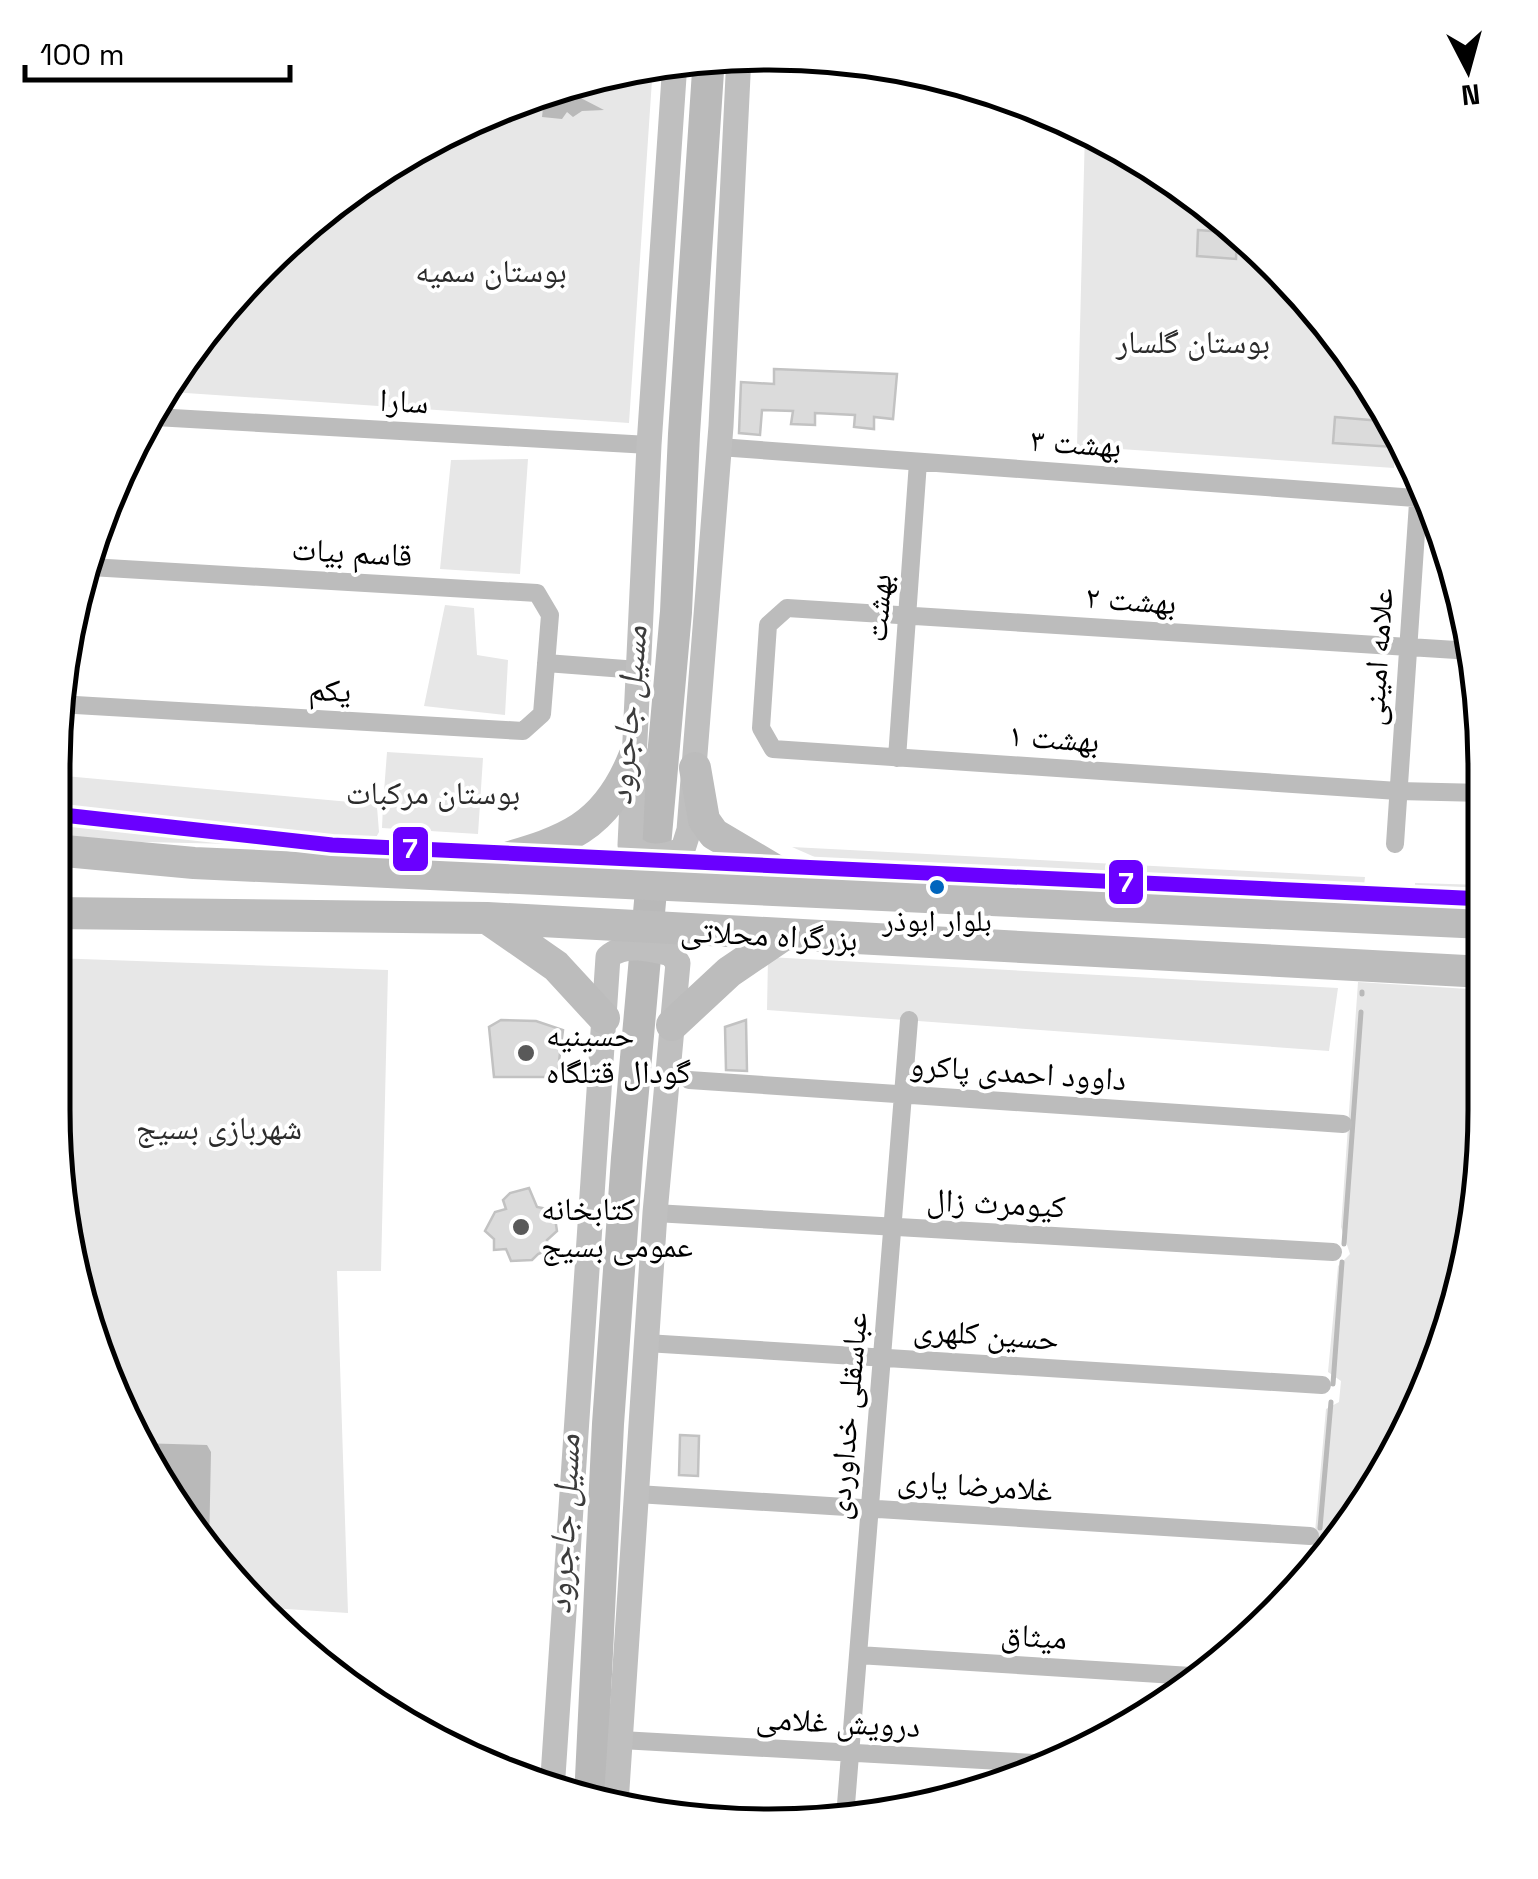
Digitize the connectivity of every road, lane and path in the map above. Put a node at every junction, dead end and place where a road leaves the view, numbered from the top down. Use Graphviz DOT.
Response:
graph roads {
  1 [pos="738,71"];
  2 [pos="674,77"];
  3 [pos="164,419"];
  4 [pos="649,445"];
  5 [pos="719,447"];
  6 [pos="918,462"];
  7 [pos="1413,498"];
  8 [pos="1422,520"];
  9 [pos="100,569"];
  10 [pos="787,608"];
  11 [pos="907,616"];
  12 [pos="1408,647"];
  13 [pos="1458,650"];
  14 [pos="546,663"];
  15 [pos="638,670"];
  16 [pos="73,705"];
  17 [pos="634,756"];
  18 [pos="897,758"];
  19 [pos="695,768"];
  20 [pos="1398,791"];
  21 [pos="1468,793"];
  22 [pos="1395,844"];
  23 [pos="70,851"];
  24 [pos="220,864"];
  25 [pos="455,874"];
  26 [pos="808,889"];
  27 [pos="1162,906"];
  28 [pos="1286,912"];
  29 [pos="70,914"];
  30 [pos="234,914"];
  31 [pos="487,918"];
  32 [pos="1468,923"];
  33 [pos="782,936"];
  34 [pos="644,945"];
  35 [pos="1156,953"];
  36 [pos="1285,960"];
  37 [pos="1468,971"];
  38 [pos="604,1018"];
  39 [pos="909,1020"];
  40 [pos="672,1024"];
  41 [pos="689,1080"];
  42 [pos="904,1095"];
  43 [pos="1343,1124"];
  44 [pos="655,1214"];
  45 [pos="893,1227"];
  46 [pos="1332,1252"];
  47 [pos="646,1343"];
  48 [pos="882,1358"];
  49 [pos="1322,1386"];
  50 [pos="636,1494"];
  51 [pos="870,1509"];
  52 [pos="1310,1536"];
  53 [pos="858,1655"];
  54 [pos="1180,1675"];
  55 [pos="621,1740"];
  56 [pos="850,1752"];
  57 [pos="1020,1762"];
  58 [pos="553,1775"];
  59 [pos="617,1792"];
  60 [pos="846,1805"];
  1 -- 5 [label="main road"];
  2 -- 4 [label="main road"];
  3 -- 4 [label="street, سارا"];
  4 -- 15 [label="main road"];
  5 -- 6 [label="street, بهشت ۳"];
  5 -- 19 [label="main road"];
  6 -- 7 [label="street, بهشت ۳"];
  6 -- 11 [label="street, بهشت"];
  8 -- 12 [label="street, علامه امینی"];
  9 -- 14 [label="street, قاسم بیات"];
  10 -- 11 [label="street, بهشت ۲"];
  10 -- 18 [label="street, بهشت ۱"];
  11 -- 12 [label="street, بهشت ۲"];
  11 -- 18 [label="street, بهشت"];
  12 -- 13 [label="street, بهشت ۲"];
  12 -- 20 [label="street, علامه امینی"];
  14 -- 15 [label="street"];
  14 -- 16 [label="street, یکم"];
  15 -- 17 [label="main road"];
  17 -- 19 [label="main road"];
  17 -- 25 [label="highway"];
  18 -- 20 [label="street, بهشت ۱"];
  19 -- 26 [label="highway"];
  20 -- 21 [label="street, بهشت ۱"];
  20 -- 22 [label="street, علامه امینی"];
  23 -- 24 [label="highway, بزرگراه محلاتی"];
  24 -- 25 [label="highway, بزرگراه محلاتی"];
  24 -- 30 [label="highway"];
  25 -- 26 [label="highway, بزرگراه محلاتی"];
  26 -- 27 [label="highway, بزرگراه محلاتی"];
  27 -- 28 [label="highway, بزرگراه محلاتی"];
  27 -- 35 [label="highway"];
  28 -- 32 [label="highway, بزرگراه محلاتی"];
  28 -- 36 [label="highway"];
  29 -- 30 [label="highway, بزرگراه محلاتی"];
  30 -- 31 [label="highway, بزرگراه محلاتی"];
  31 -- 34 [label="highway, بزرگراه محلاتی"];
  31 -- 38 [label="highway"];
  33 -- 34 [label="highway, بزرگراه محلاتی"];
  33 -- 35 [label="highway, بزرگراه محلاتی"];
  33 -- 40 [label="highway"];
  34 -- 38 [label="main road"];
  34 -- 40 [label="main road"];
  35 -- 36 [label="highway, بزرگراه محلاتی"];
  36 -- 37 [label="highway, بزرگراه محلاتی"];
  38 -- 58 [label="main road"];
  39 -- 42 [label="street, عباسقلی خداوردی"];
  40 -- 44 [label="main road"];
  41 -- 42 [label="street, داوود احمدی پاکرو"];
  42 -- 43 [label="street, داوود احمدی پاکرو"];
  42 -- 45 [label="street, عباسقلی خداوردی"];
  44 -- 45 [label="street, کیومرث زال"];
  44 -- 47 [label="main road"];
  45 -- 46 [label="street, کیومرث زال"];
  45 -- 48 [label="street, عباسقلی خداوردی"];
  47 -- 48 [label="street, حسین کلهری"];
  47 -- 50 [label="main road"];
  48 -- 49 [label="street, حسین کلهری"];
  48 -- 51 [label="street, عباسقلی خداوردی"];
  50 -- 51 [label="street, غلامرضا یاری"];
  50 -- 55 [label="main road"];
  51 -- 52 [label="street, غلامرضا یاری"];
  51 -- 53 [label="street, عباسقلی خداوردی"];
  53 -- 54 [label="street, میثاق"];
  53 -- 56 [label="street, عباسقلی خداوردی"];
  55 -- 56 [label="street, درویش غلامی"];
  55 -- 59 [label="main road"];
  56 -- 57 [label="street, درویش غلامی"];
  56 -- 60 [label="street, عباسقلی خداوردی"];
}
